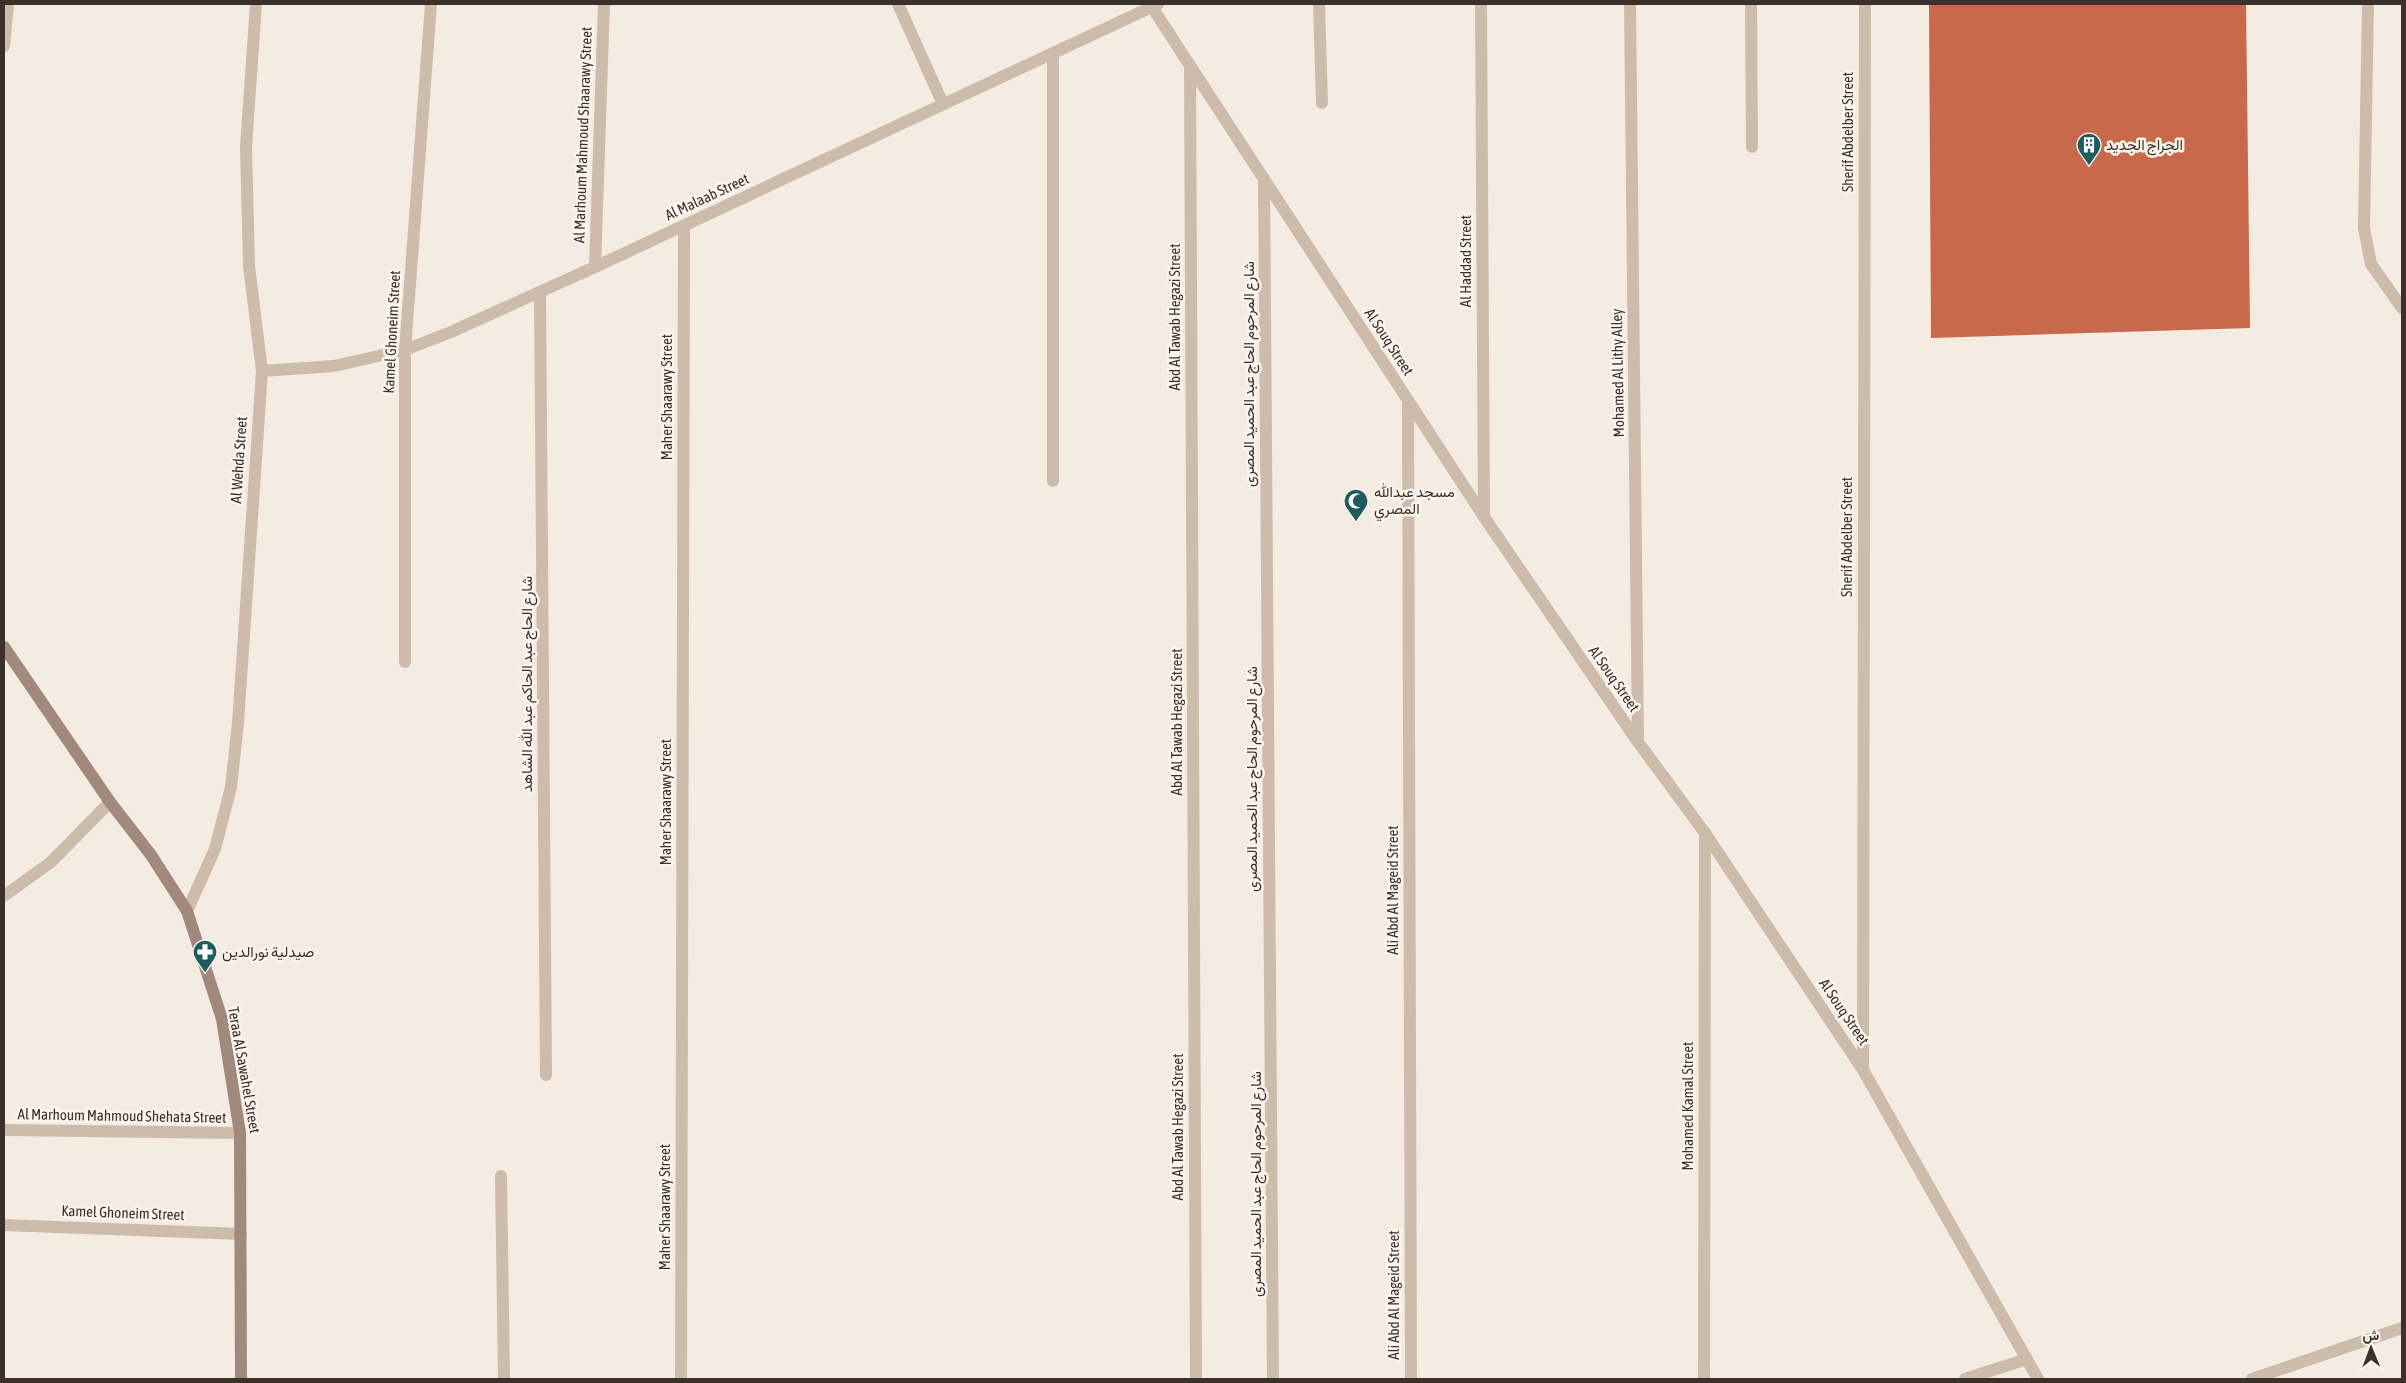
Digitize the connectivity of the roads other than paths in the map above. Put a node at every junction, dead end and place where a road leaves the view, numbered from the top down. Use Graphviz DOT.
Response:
graph roads {
  1 [pos="8,4"];
  2 [pos="256,4"];
  3 [pos="431,4"];
  4 [pos="604,4"];
  5 [pos="898,4"];
  6 [pos="1153,4"];
  7 [pos="1319,4"];
  8 [pos="1481,4"];
  9 [pos="1630,4"];
  10 [pos="1751,4"];
  11 [pos="1865,4"];
  12 [pos="2368,4"];
  13 [pos="4,46"];
  14 [pos="1052,52"];
  15 [pos="1190,65"];
  16 [pos="1322,103"];
  17 [pos="943,104"];
  18 [pos="1752,147"];
  19 [pos="1264,179"];
  20 [pos="684,226"];
  21 [pos="595,267"];
  22 [pos="540,293"];
  23 [pos="2402,308"];
  24 [pos="405,350"];
  25 [pos="262,371"];
  26 [pos="1408,401"];
  27 [pos="1053,482"];
  28 [pos="1484,518"];
  29 [pos="4,647"];
  30 [pos="405,662"];
  31 [pos="1638,742"];
  32 [pos="110,802"];
  33 [pos="1705,834"];
  34 [pos="4,896"];
  35 [pos="187,911"];
  36 [pos="1863,1070"];
  37 [pos="546,1074"];
  38 [pos="4,1130"];
  39 [pos="240,1133"];
  40 [pos="501,1176"];
  41 [pos="4,1225"];
  42 [pos="241,1234"];
  43 [pos="2402,1328"];
  44 [pos="2027,1358"];
  45 [pos="2268,1376"];
  46 [pos="241,1379"];
  47 [pos="504,1379"];
  48 [pos="681,1379"];
  49 [pos="1196,1379"];
  50 [pos="1273,1379"];
  51 [pos="1411,1379"];
  52 [pos="1704,1379"];
  53 [pos="1966,1379"];
  54 [pos="2038,1379"];
  55 [pos="2252,1379"];
  1 -- 13 [label="street"];
  2 -- 25 [label="street, Al Wehda Street"];
  3 -- 24 [label="street, Kamel Ghoneim Street"];
  4 -- 21 [label="street, Al Marhoum Mahmoud Shaarawy Street"];
  5 -- 17 [label="street"];
  6 -- 14 [label="street, Al Malaab Street"];
  6 -- 15 [label="street, Al Souq Street"];
  7 -- 16 [label="street"];
  8 -- 28 [label="street, Al Haddad Street"];
  9 -- 31 [label="street, Mohamed Al Lithy Alley"];
  10 -- 18 [label="street"];
  11 -- 36 [label="street, Sherif Abdelber Street"];
  12 -- 23 [label="street"];
  14 -- 17 [label="street, Al Malaab Street"];
  14 -- 27 [label="street"];
  15 -- 19 [label="street, Al Souq Street"];
  15 -- 49 [label="street, Abd Al Tawab Hegazi Street"];
  17 -- 20 [label="street, Al Malaab Street"];
  19 -- 26 [label="street, Al Souq Street"];
  19 -- 50 [label="street, شارع المرحوم الحاج عبد الحميد المصرى"];
  20 -- 21 [label="street, Al Malaab Street"];
  20 -- 48 [label="street, Maher Shaarawy Street"];
  21 -- 22 [label="street, Al Malaab Street"];
  22 -- 24 [label="street, Al Malaab Street"];
  22 -- 37 [label="street, شارع الحاج عبد الحاكم عبد الله الشاهد"];
  24 -- 25 [label="street, Al Malaab Street"];
  24 -- 30 [label="street, Kamel Ghoneim Street"];
  25 -- 35 [label="street, Al Wehda Street"];
  26 -- 28 [label="street, Al Souq Street"];
  26 -- 51 [label="street, Ali Abd Al Mageid Street"];
  28 -- 31 [label="street, Al Souq Street"];
  29 -- 32 [label="main road, Teraa Al Sawahel Street"];
  31 -- 33 [label="street, Al Souq Street"];
  32 -- 34 [label="street"];
  32 -- 35 [label="main road, Teraa Al Sawahel Street"];
  33 -- 36 [label="street, Al Souq Street"];
  33 -- 52 [label="street, Mohamed Kamal Street"];
  35 -- 39 [label="main road, Teraa Al Sawahel Street"];
  36 -- 44 [label="street, Al Souq Street"];
  38 -- 39 [label="street, Al Marhoum Mahmoud Shehata Street"];
  39 -- 42 [label="main road, Teraa Al Sawahel Street"];
  40 -- 47 [label="street"];
  41 -- 42 [label="street, Kamel Ghoneim Street"];
  42 -- 46 [label="main road, Teraa Al Sawahel Street"];
  43 -- 45 [label="street"];
  44 -- 53 [label="street"];
  44 -- 54 [label="street, Al Souq Street"];
  45 -- 55 [label="street"];
}
